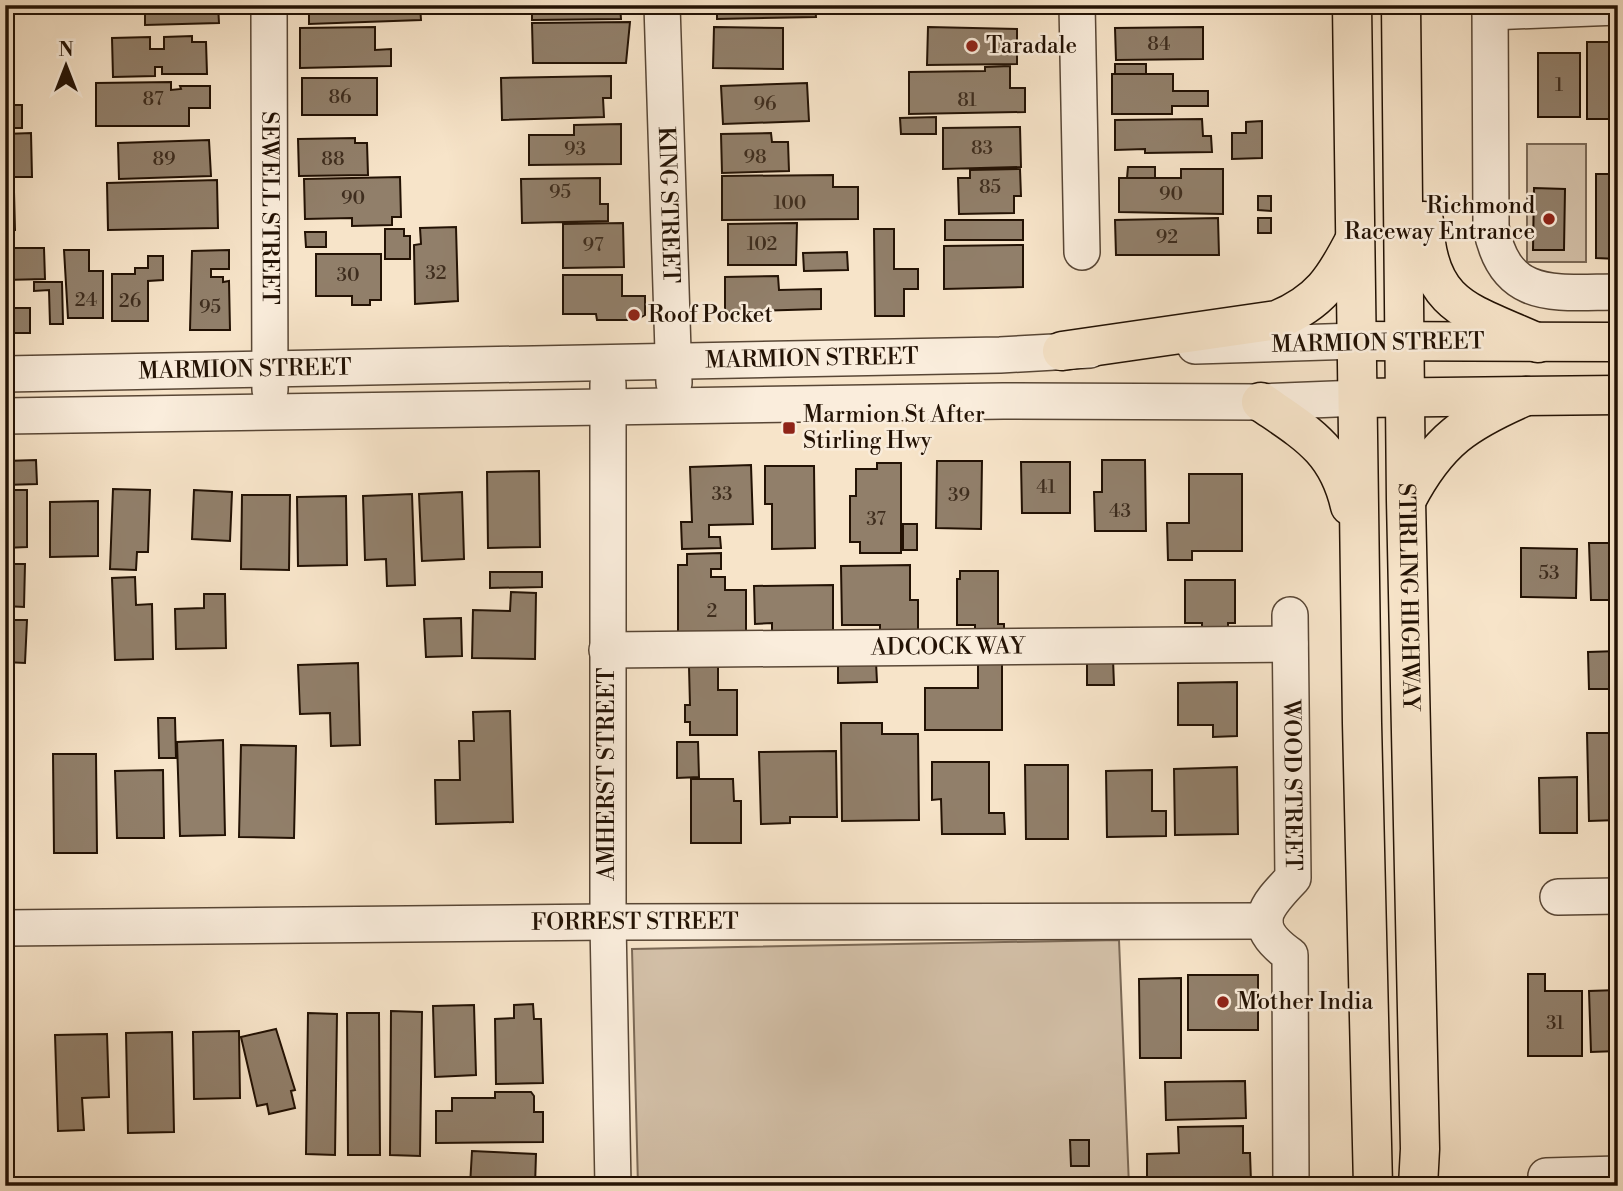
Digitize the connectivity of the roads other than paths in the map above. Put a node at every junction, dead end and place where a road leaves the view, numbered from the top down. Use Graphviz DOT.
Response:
graph roads {
  1 [pos="270,5"];
  2 [pos="662,5"];
  3 [pos="1077,5"];
  4 [pos="1353,5"];
  5 [pos="1401,5"];
  6 [pos="1416,5"];
  7 [pos="1490,8"];
  8 [pos="1618,8"];
  9 [pos="1356,237"];
  10 [pos="1082,252"];
  11 [pos="1618,292"];
  12 [pos="1405,340"];
  13 [pos="1357,341"];
  14 [pos="1618,342"];
  15 [pos="1538,343"];
  16 [pos="1062,351"];
  17 [pos="674,361"];
  18 [pos="608,363"];
  19 [pos="269,369"];
  20 [pos="5,374"];
  21 [pos="1618,395"];
  22 [pos="1526,396"];
  23 [pos="1359,398"];
  24 [pos="1406,398"];
  25 [pos="1261,402"];
  26 [pos="674,404"];
  27 [pos="608,406"];
  28 [pos="270,412"];
  29 [pos="5,416"];
  30 [pos="1406,500"];
  31 [pos="1359,545"];
  32 [pos="1290,630"];
  33 [pos="607,650"];
  34 [pos="1618,896"];
  35 [pos="1558,897"];
  36 [pos="1265,920"];
  37 [pos="608,922"];
  38 [pos="5,928"];
  39 [pos="1421,1174"];
  40 [pos="1618,1174"];
  41 [pos="1546,1176"];
  42 [pos="613,1186"];
  43 [pos="1292,1186"];
  44 [pos="1373,1186"];
  1 -- 19 [label="street, SEWELL STREET"];
  2 -- 17 [label="street, KING STREET"];
  3 -- 10 [label="street"];
  4 -- 9 [label="main road, STIRLING HIGHWAY"];
  5 -- 12 [label="main road, STIRLING HIGHWAY"];
  6 -- 15 [label="main road"];
  7 -- 8 [label="street"];
  7 -- 11 [label="street"];
  9 -- 13 [label="main road, STIRLING HIGHWAY"];
  9 -- 16 [label="main road"];
  12 -- 13 [label="main road, MARMION STREET"];
  12 -- 15 [label="main road, MARMION STREET"];
  12 -- 24 [label="main road, STIRLING HIGHWAY"];
  13 -- 16 [label="street, MARMION STREET"];
  13 -- 23 [label="main road, STIRLING HIGHWAY"];
  14 -- 15 [label="main road, MARMION STREET"];
  16 -- 17 [label="street, MARMION STREET"];
  17 -- 18 [label="street, MARMION STREET"];
  17 -- 26 [label="street, KING STREET"];
  18 -- 19 [label="street, MARMION STREET"];
  18 -- 27 [label="street, AMHERST STREET"];
  19 -- 20 [label="street, MARMION STREET"];
  19 -- 28 [label="street, SEWELL STREET"];
  21 -- 22 [label="main road, MARMION STREET"];
  22 -- 24 [label="main road, MARMION STREET"];
  22 -- 30 [label="main road"];
  23 -- 24 [label="main road, MARMION STREET"];
  23 -- 25 [label="street, MARMION STREET"];
  23 -- 31 [label="main road, STIRLING HIGHWAY"];
  24 -- 30 [label="main road, STIRLING HIGHWAY"];
  25 -- 26 [label="street, MARMION STREET"];
  25 -- 31 [label="main road"];
  26 -- 27 [label="street, MARMION STREET"];
  27 -- 28 [label="street, MARMION STREET"];
  27 -- 33 [label="street, AMHERST STREET"];
  28 -- 29 [label="street, MARMION STREET"];
  30 -- 39 [label="main road, STIRLING HIGHWAY"];
  31 -- 44 [label="main road, STIRLING HIGHWAY"];
  32 -- 33 [label="street, ADCOCK WAY"];
  32 -- 36 [label="street, WOOD STREET"];
  33 -- 37 [label="street, AMHERST STREET"];
  34 -- 35 [label="street"];
  36 -- 37 [label="street, FORREST STREET"];
  36 -- 43 [label="street"];
  37 -- 38 [label="street, FORREST STREET"];
  37 -- 42 [label="street, AMHERST STREET"];
  40 -- 41 [label="street"];
}
